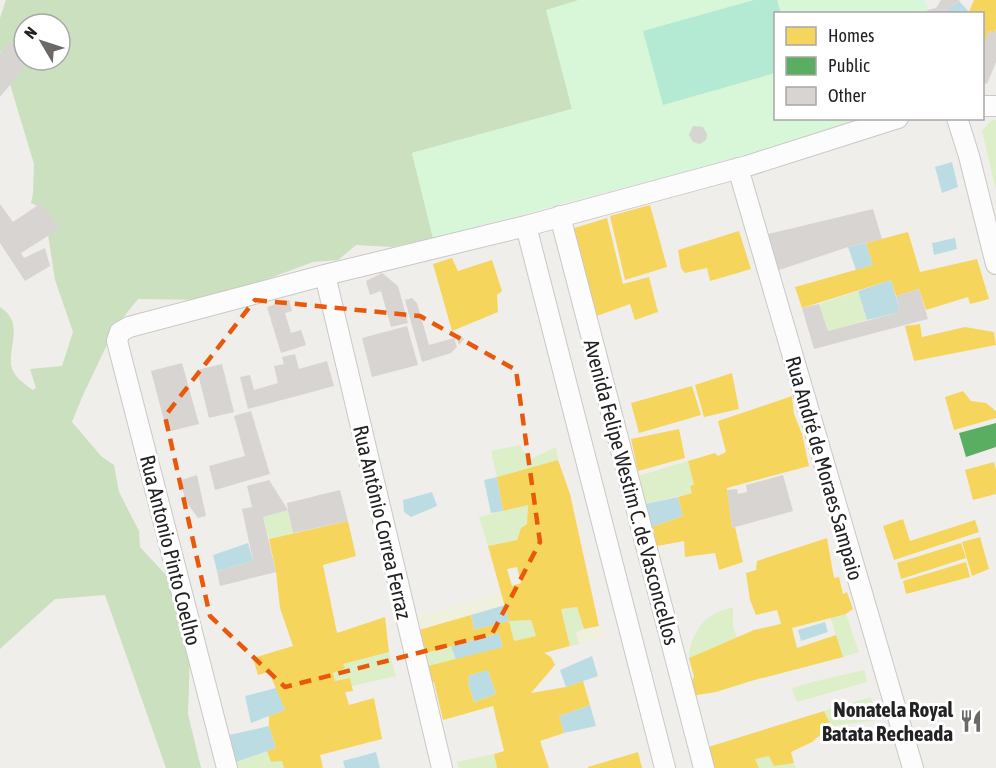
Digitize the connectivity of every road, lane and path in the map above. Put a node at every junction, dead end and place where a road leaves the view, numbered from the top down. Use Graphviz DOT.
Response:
graph roads {
  1 [pos="892,120"];
  2 [pos="958,120"];
  3 [pos="738,168"];
  4 [pos="560,216"];
  5 [pos="526,226"];
  6 [pos="996,264"];
  7 [pos="325,275"];
  8 [pos="227,768"];
  9 [pos="441,768"];
  10 [pos="665,768"];
  11 [pos="704,768"];
  12 [pos="913,768"];
  1 -- 3 [label="street"];
  2 -- 6 [label="street"];
  3 -- 4 [label="street"];
  3 -- 12 [label="street, Rua André de Moraes Sampaio"];
  4 -- 5 [label="street"];
  4 -- 11 [label="street, Avenida Felipe Westim C. de Vasconcellos"];
  5 -- 7 [label="street"];
  5 -- 10 [label="street, Avenida Felipe Westim C. de Vasconcellos"];
  7 -- 8 [label="street, Rua Antonio Pinto Coelho"];
  7 -- 9 [label="street, Rua Antônio Correa Ferraz"];
}
